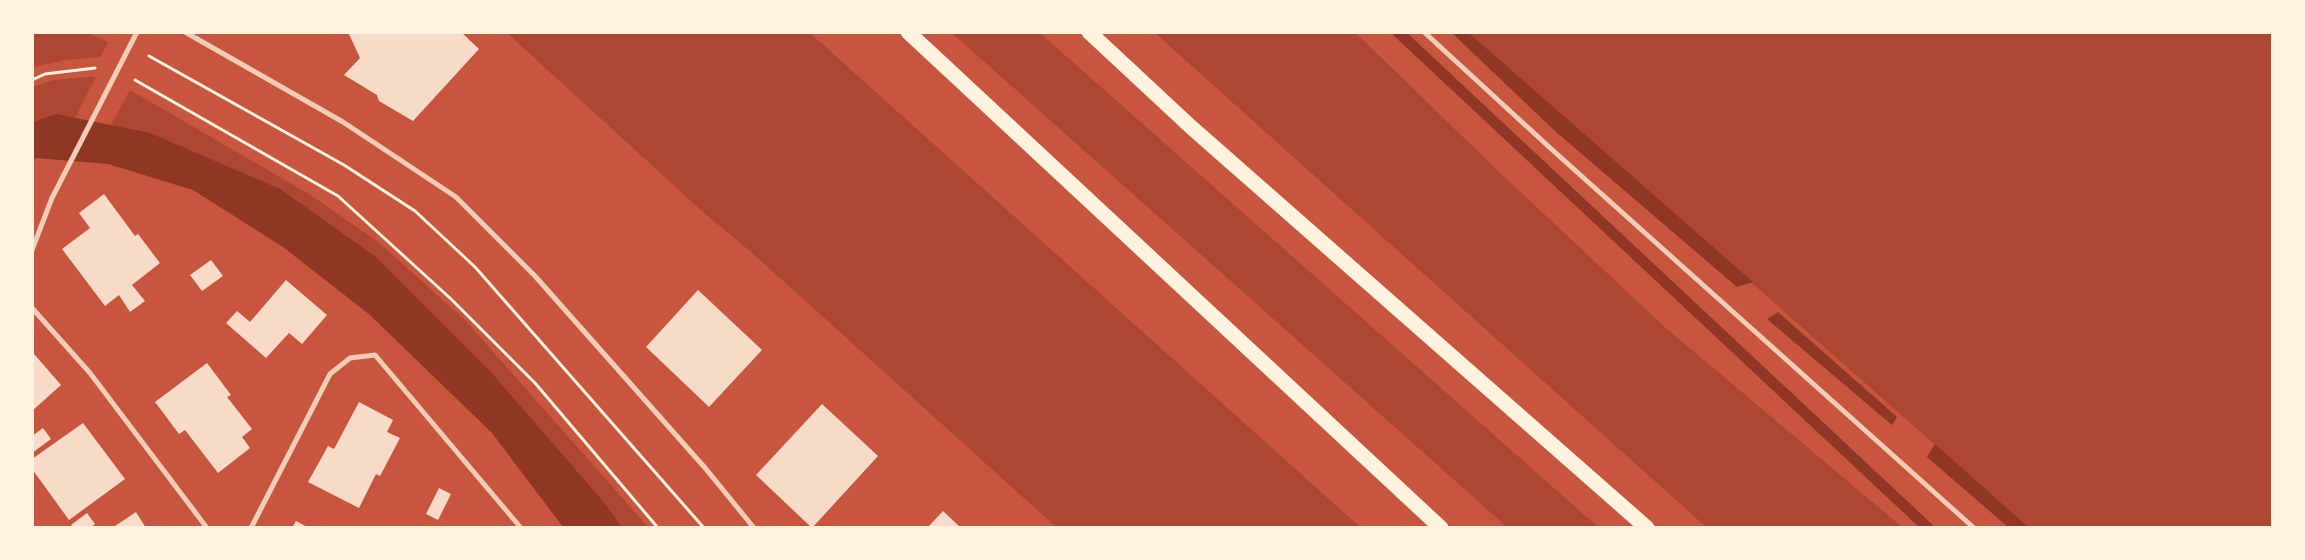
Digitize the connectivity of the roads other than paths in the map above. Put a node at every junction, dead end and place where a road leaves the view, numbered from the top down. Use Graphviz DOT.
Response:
graph roads {
  1 [pos="137,32"];
  2 [pos="185,32"];
  3 [pos="908,32"];
  4 [pos="1089,32"];
  5 [pos="1424,32"];
  6 [pos="32,250"];
  7 [pos="32,308"];
  8 [pos="207,528"];
  9 [pos="251,528"];
  10 [pos="521,528"];
  11 [pos="754,528"];
  12 [pos="1440,528"];
  13 [pos="1647,528"];
  14 [pos="1974,528"];
  1 -- 6 [label="street"];
  2 -- 11 [label="street"];
  3 -- 12 [label="highway"];
  4 -- 13 [label="highway"];
  5 -- 14 [label="street"];
  7 -- 8 [label="street"];
  9 -- 10 [label="street"];
}
